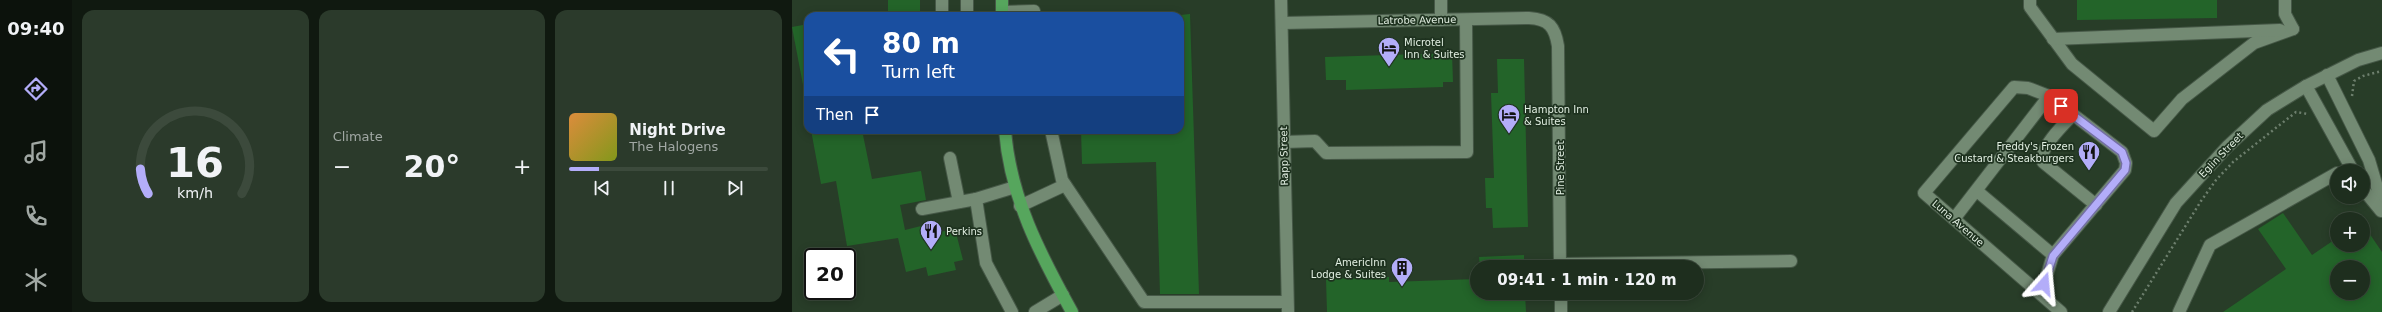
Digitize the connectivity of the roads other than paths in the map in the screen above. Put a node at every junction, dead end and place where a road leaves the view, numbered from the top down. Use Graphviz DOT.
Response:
graph roads {
  1 [pos="942,0"];
  2 [pos="967,0"];
  3 [pos="1002,0"];
  4 [pos="1281,0"];
  5 [pos="1441,0"];
  6 [pos="2030,0"];
  7 [pos="2285,0"];
  8 [pos="942,12"];
  9 [pos="967,12"];
  10 [pos="1002,12"];
  11 [pos="1023,12"];
  12 [pos="1034,12"];
  13 [pos="1441,20"];
  14 [pos="1466,20"];
  15 [pos="1282,23"];
  16 [pos="1550,23"];
  17 [pos="2293,29"];
  18 [pos="2053,38"];
  19 [pos="2382,53"];
  20 [pos="2327,75"];
  21 [pos="2306,86"];
  22 [pos="2049,96"];
  23 [pos="2073,114"];
  24 [pos="1006,134"];
  25 [pos="1052,134"];
  26 [pos="1284,142"];
  27 [pos="950,158"];
  28 [pos="2345,164"];
  29 [pos="2330,177"];
  30 [pos="1065,185"];
  31 [pos="1015,187"];
  32 [pos="1977,191"];
  33 [pos="2370,197"];
  34 [pos="976,199"];
  35 [pos="959,202"];
  36 [pos="2382,204"];
  37 [pos="2096,205"];
  38 [pos="1020,206"];
  39 [pos="922,209"];
  40 [pos="2382,211"];
  41 [pos="1954,219"];
  42 [pos="2053,256"];
  43 [pos="1560,260"];
  44 [pos="1791,261"];
  45 [pos="1704,263"];
  46 [pos="2041,294"];
  47 [pos="1063,295"];
  48 [pos="1561,300"];
  49 [pos="1288,307"];
  50 [pos="1012,312"];
  51 [pos="1035,312"];
  52 [pos="1072,312"];
  53 [pos="1561,312"];
  54 [pos="2061,312"];
  55 [pos="2109,312"];
  56 [pos="2179,312"];
  1 -- 8 [label="street"];
  2 -- 9 [label="street"];
  3 -- 10 [label="main road"];
  4 -- 15 [label="street, Rapp Street"];
  5 -- 13 [label="street"];
  6 -- 18 [label="street"];
  7 -- 17 [label="street"];
  11 -- 12 [label="street"];
  13 -- 14 [label="street, Latrobe Avenue"];
  13 -- 15 [label="street, Latrobe Avenue"];
  14 -- 16 [label="street, Latrobe Avenue"];
  14 -- 26 [label="street"];
  15 -- 26 [label="street, Rapp Street"];
  16 -- 43 [label="street, Pine Street"];
  17 -- 18 [label="street"];
  17 -- 18 [label="street"];
  19 -- 20 [label="street, Eglin Street"];
  20 -- 21 [label="street, Eglin Street"];
  20 -- 36 [label="street"];
  21 -- 28 [label="street"];
  21 -- 55 [label="street, Eglin Street"];
  22 -- 23 [label="street"];
  22 -- 32 [label="street"];
  22 -- 41 [label="street, Luna Avenue"];
  23 -- 37 [label="street"];
  23 -- 37 [label="street"];
  24 -- 31 [label="main road"];
  25 -- 30 [label="street"];
  26 -- 49 [label="street, Rapp Street"];
  27 -- 35 [label="street"];
  29 -- 56 [label="street"];
  30 -- 38 [label="street"];
  30 -- 49 [label="street"];
  31 -- 34 [label="street"];
  31 -- 38 [label="main road"];
  32 -- 41 [label="street"];
  32 -- 42 [label="street"];
  33 -- 40 [label="street"];
  34 -- 35 [label="street"];
  34 -- 50 [label="street"];
  35 -- 39 [label="street"];
  37 -- 42 [label="street"];
  38 -- 47 [label="main road"];
  41 -- 46 [label="street, Luna Avenue"];
  42 -- 46 [label="street"];
  44 -- 45 [label="street"];
  46 -- 54 [label="street, Luna Avenue"];
  47 -- 51 [label="street"];
  47 -- 52 [label="main road"];
  48 -- 53 [label="street"];
}
